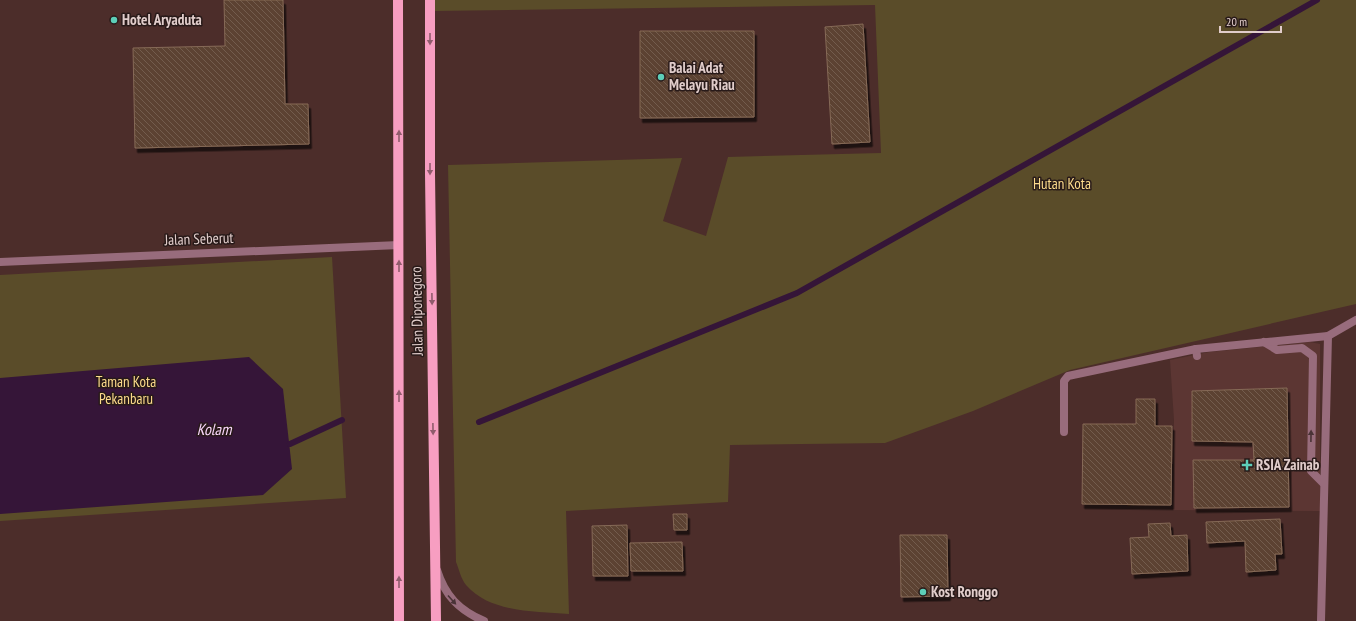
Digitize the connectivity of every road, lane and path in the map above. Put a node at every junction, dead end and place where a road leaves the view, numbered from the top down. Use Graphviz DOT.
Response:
graph roads {
  1 [pos="398,0"];
  2 [pos="430,0"];
  3 [pos="399,245"];
  4 [pos="0,262"];
  5 [pos="1356,320"];
  6 [pos="1328,336"];
  7 [pos="1264,342"];
  8 [pos="1064,432"];
  9 [pos="1323,483"];
  10 [pos="436,565"];
  11 [pos="399,621"];
  12 [pos="436,621"];
  13 [pos="484,621"];
  14 [pos="1321,621"];
  3 -- 1 [label="main road, Jalan Diponegoro, one-way"];
  2 -- 10 [label="main road, Jalan Diponegoro, one-way"];
  3 -- 4 [label="street, Jalan Seberut"];
  11 -- 3 [label="main road, Jalan Diponegoro, one-way"];
  5 -- 6 [label="street"];
  6 -- 7 [label="street"];
  6 -- 9 [label="street"];
  7 -- 8 [label="street"];
  9 -- 7 [label="street, one-way"];
  9 -- 14 [label="street"];
  10 -- 12 [label="main road, Jalan Diponegoro"];
  10 -- 13 [label="street, one-way"];
}
